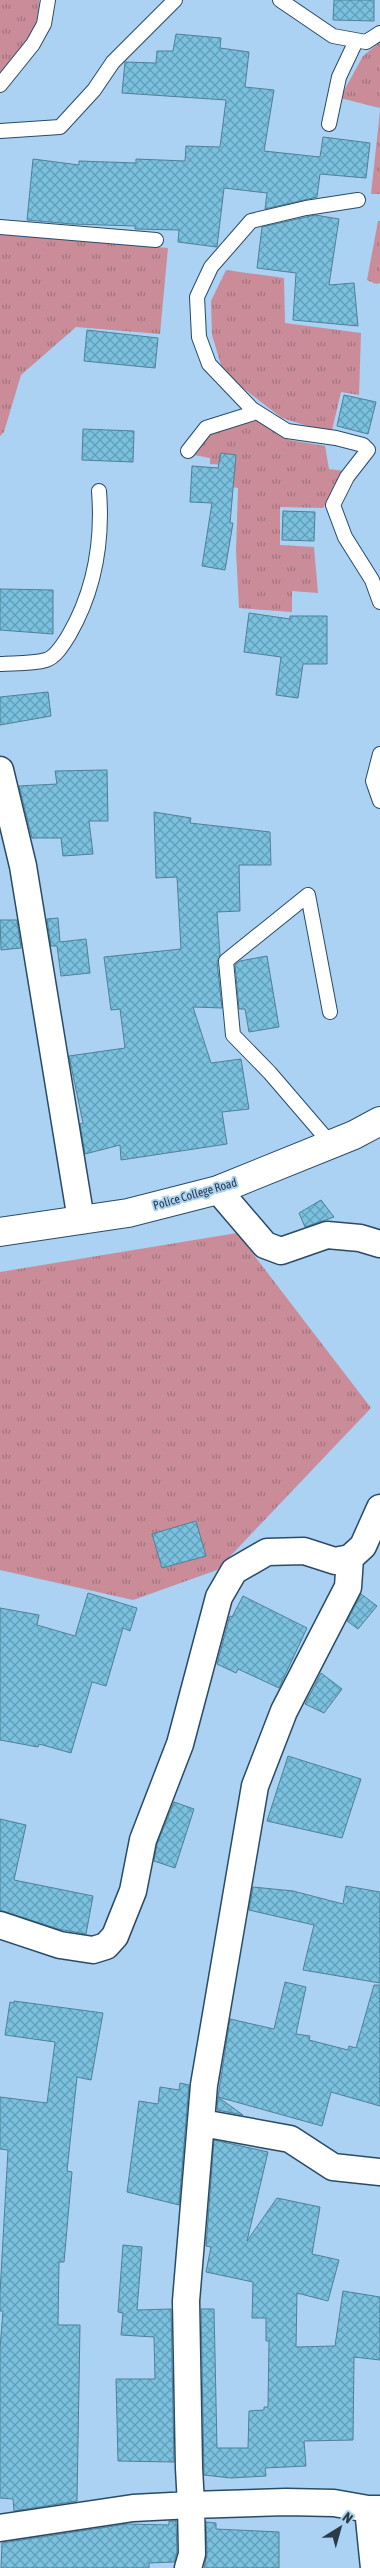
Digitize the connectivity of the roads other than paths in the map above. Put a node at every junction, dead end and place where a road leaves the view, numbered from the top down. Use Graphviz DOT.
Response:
graph roads {
  1 [pos="48,0"];
  2 [pos="175,0"];
  3 [pos="280,0"];
  4 [pos="380,33"];
  5 [pos="356,41"];
  6 [pos="0,85"];
  7 [pos="329,124"];
  8 [pos="0,131"];
  9 [pos="358,200"];
  10 [pos="0,227"];
  11 [pos="156,240"];
  12 [pos="257,412"];
  13 [pos="188,451"];
  14 [pos="99,491"];
  15 [pos="380,602"];
  16 [pos="0,664"];
  17 [pos="380,754"];
  18 [pos="0,770"];
  19 [pos="380,801"];
  20 [pos="7,833"];
  21 [pos="330,1012"];
  22 [pos="380,1121"];
  23 [pos="331,1144"];
  24 [pos="218,1190"];
  25 [pos="81,1220"];
  26 [pos="0,1232"];
  27 [pos="380,1244"];
  28 [pos="380,1508"];
  29 [pos="350,1558"];
  30 [pos="0,1925"];
  31 [pos="202,2123"];
  32 [pos="380,2172"];
  33 [pos="191,2505"];
  34 [pos="374,2509"];
  35 [pos="0,2528"];
  36 [pos="188,2568"];
  37 [pos="374,2568"];
  1 -- 6 [label="lane"];
  2 -- 8 [label="lane"];
  3 -- 5 [label="lane"];
  4 -- 5 [label="lane"];
  5 -- 7 [label="lane"];
  9 -- 12 [label="lane"];
  10 -- 11 [label="lane"];
  12 -- 13 [label="lane"];
  12 -- 15 [label="lane"];
  14 -- 16 [label="lane"];
  17 -- 19 [label="lane"];
  18 -- 20 [label="street"];
  20 -- 25 [label="street"];
  21 -- 23 [label="lane"];
  22 -- 23 [label="street, Police College Road"];
  23 -- 24 [label="street, Police College Road"];
  24 -- 25 [label="street, Police College Road"];
  24 -- 27 [label="street"];
  25 -- 26 [label="street, Police College Road"];
  28 -- 29 [label="street"];
  29 -- 30 [label="street"];
  29 -- 31 [label="street"];
  31 -- 32 [label="street"];
  31 -- 33 [label="street"];
  33 -- 34 [label="street"];
  33 -- 35 [label="street"];
  33 -- 36 [label="street"];
  34 -- 37 [label="street"];
}
